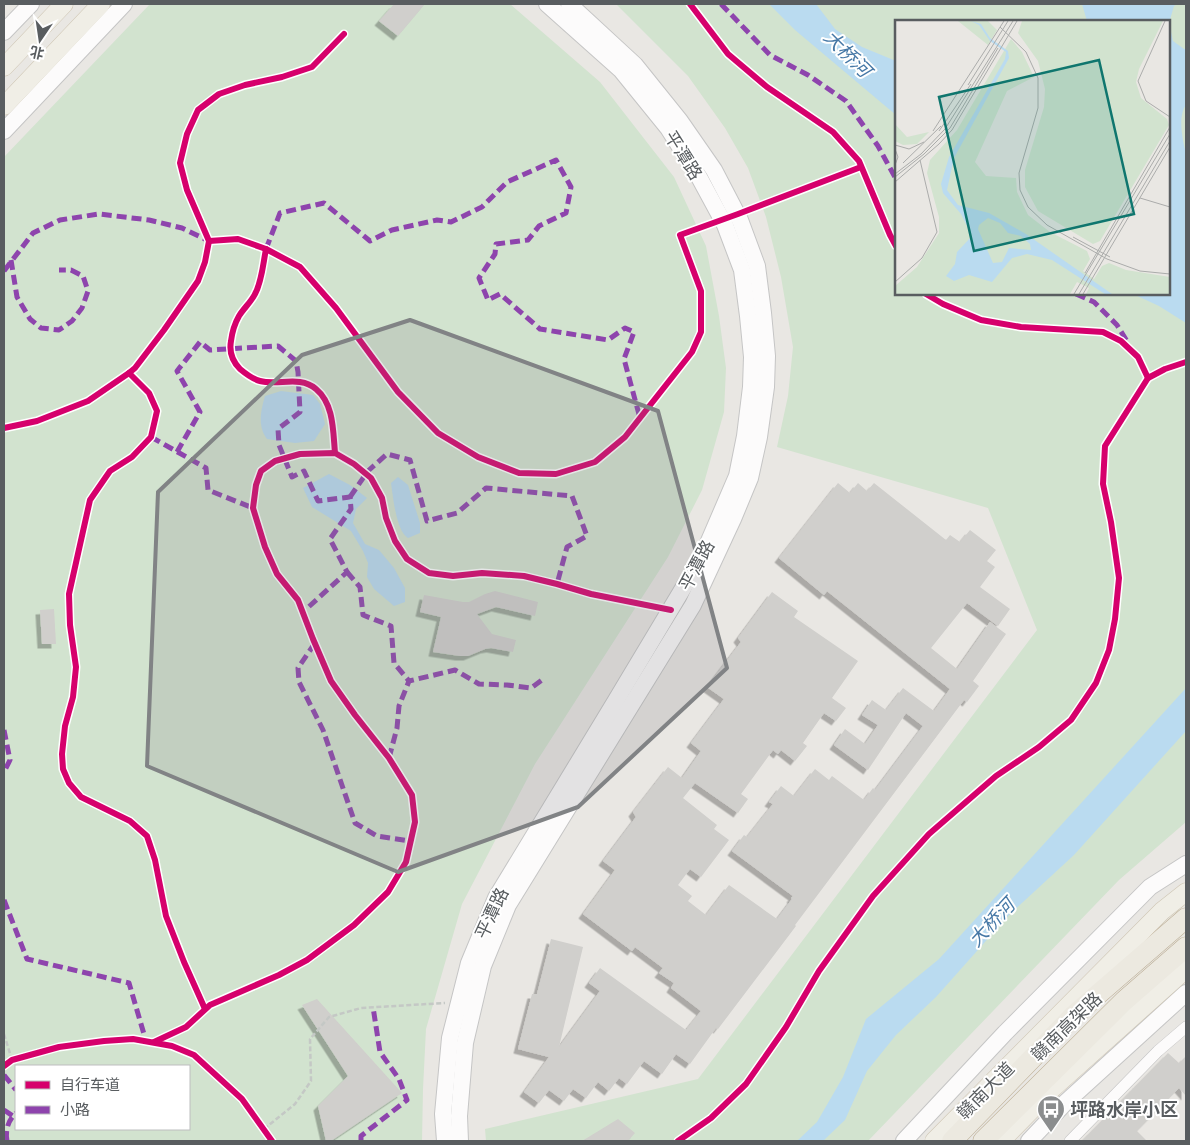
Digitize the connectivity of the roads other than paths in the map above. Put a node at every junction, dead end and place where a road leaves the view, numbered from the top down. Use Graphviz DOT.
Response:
graph roads {
  1 [pos="30,4"];
  2 [pos="64,4"];
  3 [pos="101,4"];
  4 [pos="124,4"];
  5 [pos="547,4"];
  6 [pos="569,4"];
  7 [pos="4,32"];
  8 [pos="4,67"];
  9 [pos="4,106"];
  10 [pos="4,131"];
  11 [pos="730,217"];
  12 [pos="1186,864"];
  13 [pos="1186,888"];
  14 [pos="1186,892"];
  15 [pos="1162,911"];
  16 [pos="1186,918"];
  17 [pos="1186,947"];
  18 [pos="1186,969"];
  19 [pos="1186,993"];
  20 [pos="1186,1027"];
  21 [pos="444,1141"];
  22 [pos="460,1141"];
  23 [pos="904,1141"];
  24 [pos="934,1141"];
  25 [pos="952,1141"];
  26 [pos="983,1141"];
  27 [pos="1001,1141"];
  28 [pos="1029,1141"];
  29 [pos="1070,1141"];
  1 -- 7 [label="main road"];
  2 -- 8 [label="main road"];
  3 -- 9 [label="main road"];
  4 -- 10 [label="main road"];
  5 -- 11 [label="main road, 平潭路"];
  6 -- 11 [label="main road, 平潭路"];
  11 -- 21 [label="main road, 平潭路"];
  11 -- 22 [label="main road, 平潭路"];
  12 -- 23 [label="main road"];
  13 -- 15 [label="main road"];
  14 -- 15 [label="main road, 赣南大道"];
  15 -- 24 [label="main road, 赣南大道"];
  16 -- 25 [label="highway, 赣南高架路"];
  17 -- 26 [label="highway, 赣南高架路"];
  18 -- 27 [label="main road"];
  19 -- 28 [label="main road"];
  20 -- 29 [label="street"];
}
